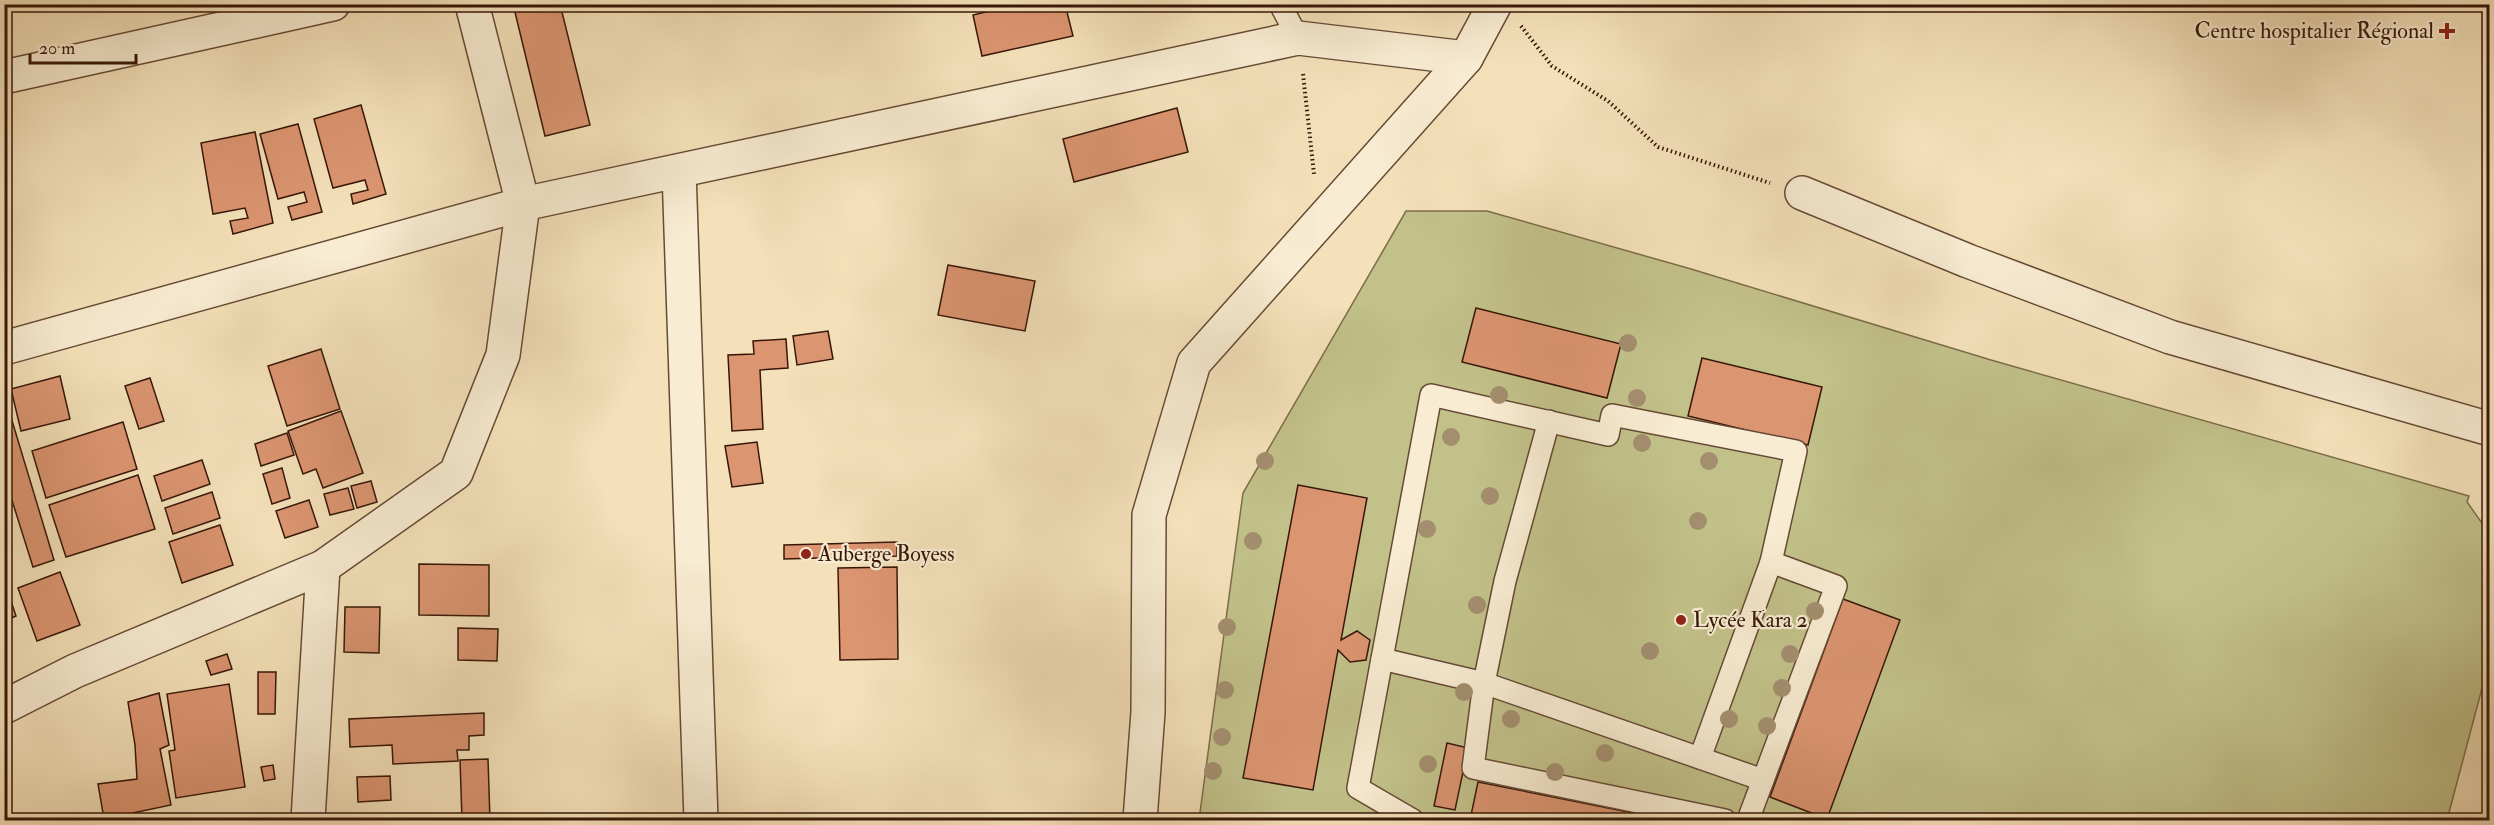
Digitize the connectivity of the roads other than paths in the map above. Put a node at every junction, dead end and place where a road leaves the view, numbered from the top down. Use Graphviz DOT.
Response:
graph roads {
  1 [pos="333,4"];
  2 [pos="472,4"];
  3 [pos="1280,4"];
  4 [pos="1506,13"];
  5 [pos="1298,38"];
  6 [pos="1466,58"];
  7 [pos="4,77"];
  8 [pos="679,171"];
  9 [pos="1802,194"];
  10 [pos="523,204"];
  11 [pos="4,348"];
  12 [pos="1549,422"];
  13 [pos="2490,429"];
  14 [pos="1771,562"];
  15 [pos="323,567"];
  16 [pos="1382,658"];
  17 [pos="1484,683"];
  18 [pos="4,707"];
  19 [pos="1700,758"];
  20 [pos="1762,780"];
  21 [pos="308,820"];
  22 [pos="702,820"];
  23 [pos="1140,820"];
  24 [pos="1413,820"];
  25 [pos="1725,820"];
  26 [pos="1749,820"];
  1 -- 7 [label="street"];
  2 -- 10 [label="street"];
  3 -- 5 [label="lane"];
  4 -- 6 [label="street"];
  5 -- 6 [label="street"];
  5 -- 8 [label="street"];
  6 -- 23 [label="street"];
  8 -- 10 [label="street"];
  8 -- 22 [label="street"];
  9 -- 13 [label="street"];
  10 -- 11 [label="street"];
  10 -- 15 [label="street"];
  12 -- 14 [label="lane"];
  12 -- 16 [label="lane"];
  12 -- 17 [label="lane"];
  14 -- 19 [label="lane"];
  14 -- 20 [label="lane"];
  15 -- 18 [label="street"];
  15 -- 21 [label="street"];
  16 -- 17 [label="lane"];
  16 -- 24 [label="lane"];
  17 -- 19 [label="lane"];
  17 -- 25 [label="lane"];
  19 -- 20 [label="lane"];
  20 -- 26 [label="lane"];
}
